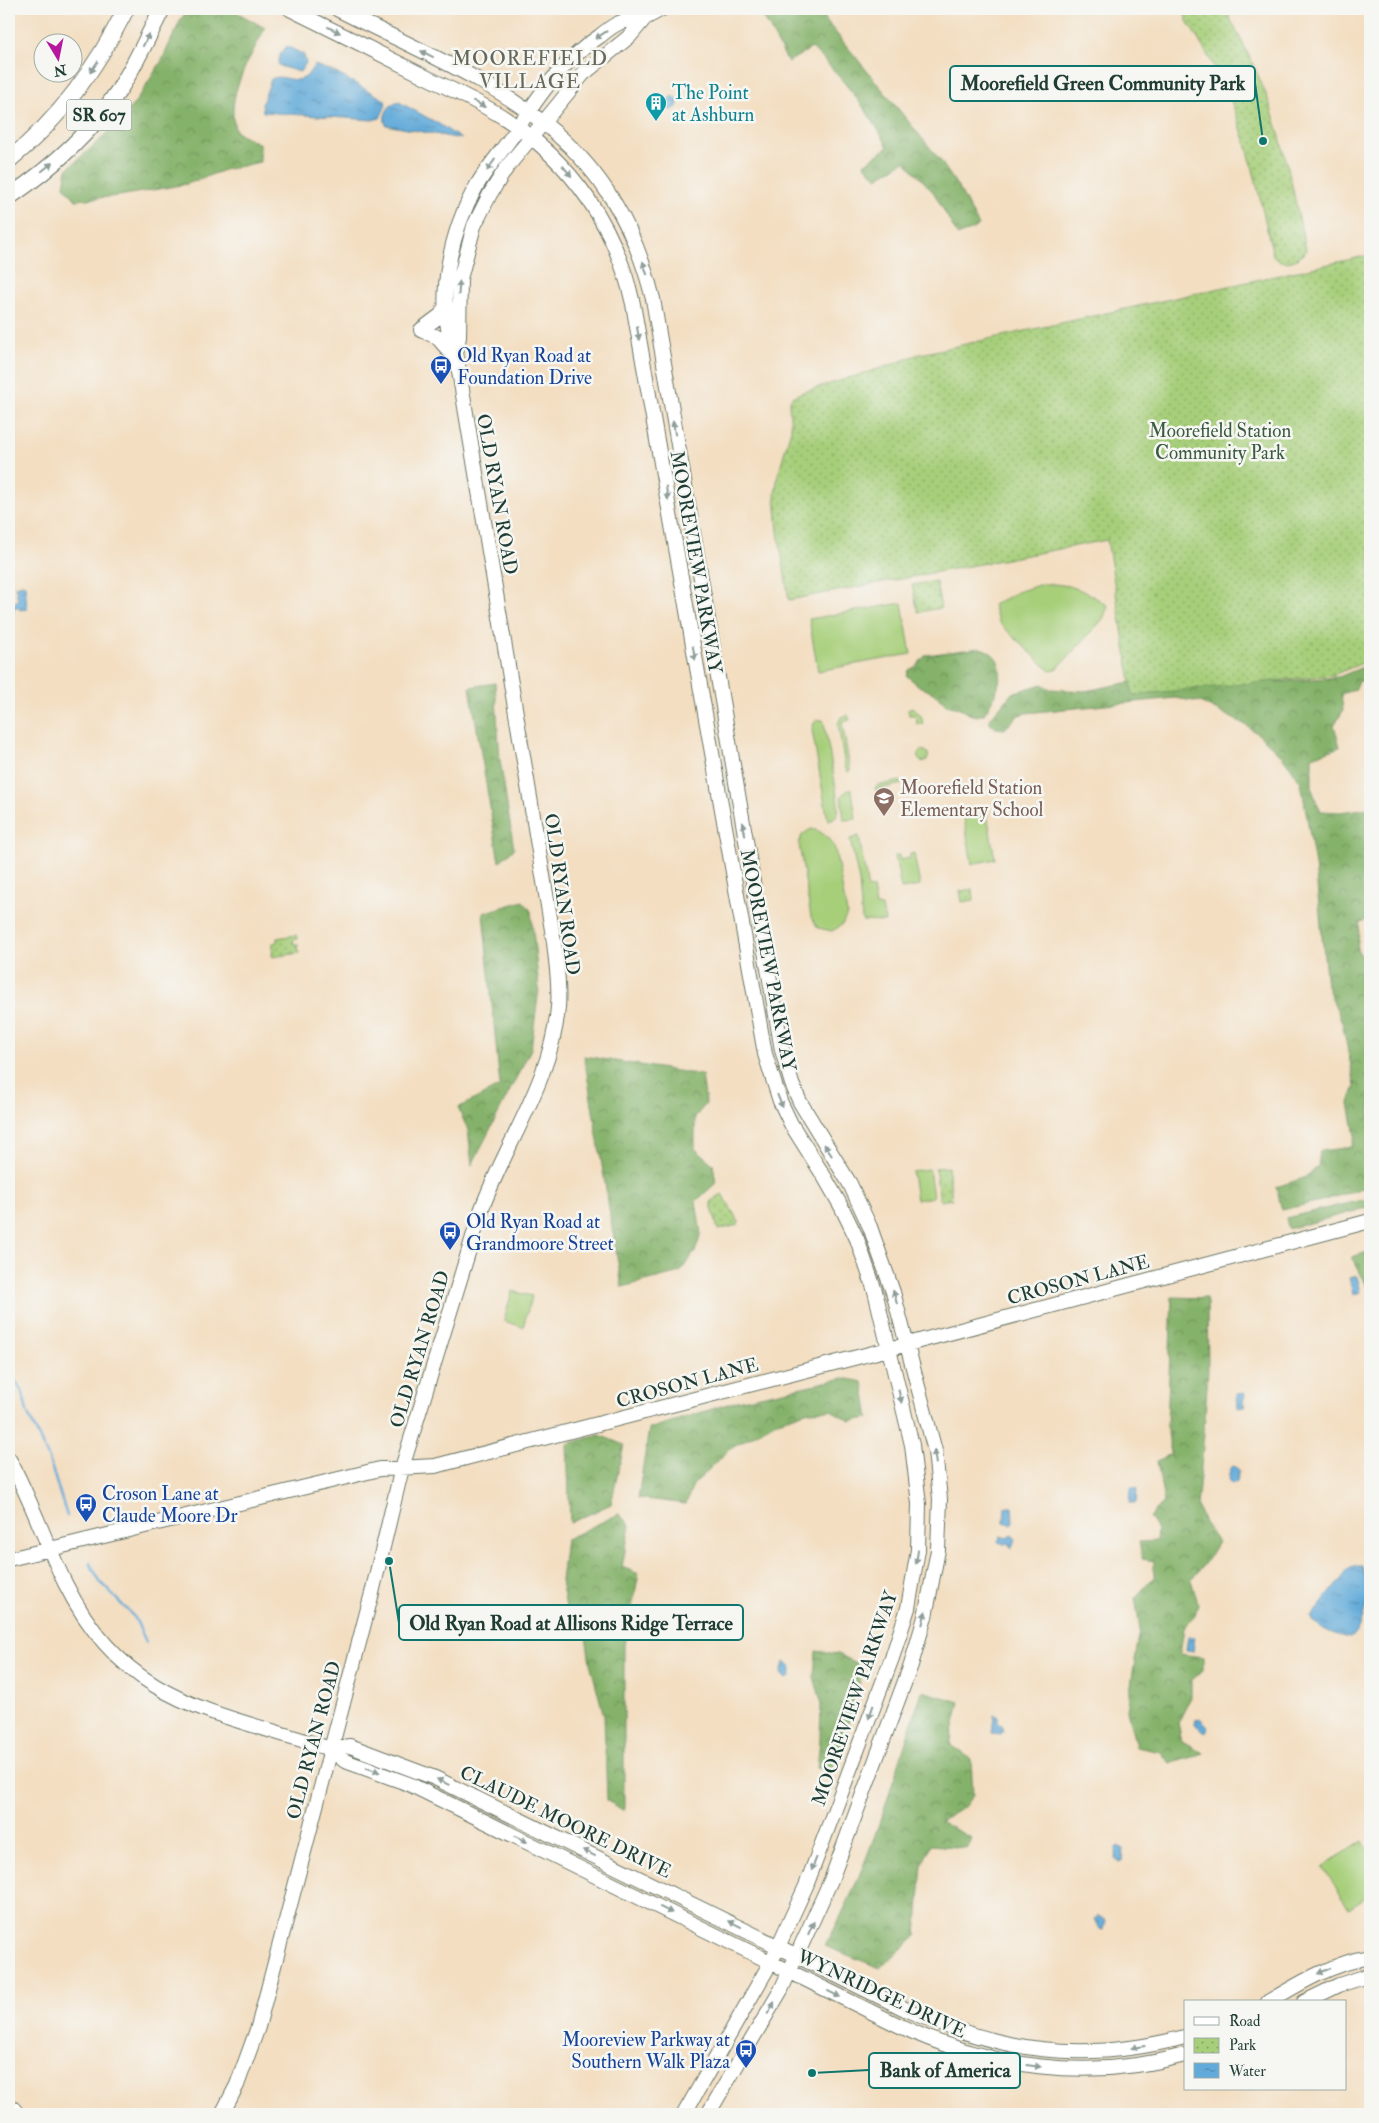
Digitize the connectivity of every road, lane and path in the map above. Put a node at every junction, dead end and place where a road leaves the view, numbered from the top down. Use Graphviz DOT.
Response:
graph roads {
  1 [pos="126,9"];
  2 [pos="162,9"];
  3 [pos="290,9"];
  4 [pos="337,9"];
  5 [pos="662,9"];
  6 [pos="645,18"];
  7 [pos="529,110"];
  8 [pos="544,122"];
  9 [pos="518,127"];
  10 [pos="531,138"];
  11 [pos="9,160"];
  12 [pos="9,197"];
  13 [pos="446,305"];
  14 [pos="456,357"];
  15 [pos="1370,1221"];
  16 [pos="908,1344"];
  17 [pos="888,1349"];
  18 [pos="9,1459"];
  19 [pos="402,1468"];
  20 [pos="50,1549"];
  21 [pos="9,1559"];
  22 [pos="330,1749"];
  23 [pos="779,1946"];
  24 [pos="798,1955"];
  25 [pos="1370,1957"];
  26 [pos="771,1962"];
  27 [pos="790,1972"];
  28 [pos="1370,1976"];
  29 [pos="1272,2000"];
  30 [pos="1308,2000"];
  31 [pos="1184,2037"];
  32 [pos="1184,2055"];
  33 [pos="9,2104"];
  34 [pos="18,2114"];
  35 [pos="222,2114"];
  36 [pos="684,2114"];
  37 [pos="708,2114"];
  1 -- 11 [label="main road, SR 607, one-way"];
  12 -- 2 [label="main road, SR 607, one-way"];
  3 -- 9 [label="street, MOOREVIEW PARKWAY, one-way"];
  7 -- 4 [label="street, MOOREVIEW PARKWAY, one-way"];
  5 -- 6 [label="street, OLD RYAN ROAD"];
  6 -- 7 [label="street, OLD RYAN ROAD, one-way"];
  6 -- 8 [label="street, OLD RYAN ROAD"];
  7 -- 8 [label="street, MOOREVIEW PARKWAY"];
  7 -- 9 [label="street, OLD RYAN ROAD"];
  8 -- 10 [label="street, OLD RYAN ROAD"];
  16 -- 8 [label="street, MOOREVIEW PARKWAY, one-way"];
  9 -- 10 [label="street, MOOREVIEW PARKWAY"];
  9 -- 13 [label="street, OLD RYAN ROAD, one-way"];
  14 -- 10 [label="street, OLD RYAN ROAD, one-way"];
  10 -- 17 [label="street, MOOREVIEW PARKWAY, one-way"];
  13 -- 14 [label="street, OLD RYAN ROAD"];
  13 -- 14 [label="street"];
  14 -- 19 [label="street, OLD RYAN ROAD"];
  15 -- 16 [label="street, CROSON LANE"];
  16 -- 17 [label="street, CROSON LANE"];
  24 -- 16 [label="street, MOOREVIEW PARKWAY, one-way"];
  17 -- 19 [label="street, CROSON LANE"];
  17 -- 23 [label="street, MOOREVIEW PARKWAY, one-way"];
  18 -- 20 [label="street, CLAUDE MOORE DRIVE"];
  19 -- 20 [label="street, CROSON LANE"];
  19 -- 22 [label="street, OLD RYAN ROAD"];
  20 -- 21 [label="street, CROSON LANE"];
  20 -- 22 [label="street, CLAUDE MOORE DRIVE"];
  23 -- 22 [label="street, CLAUDE MOORE DRIVE, one-way"];
  22 -- 26 [label="street, CLAUDE MOORE DRIVE, one-way"];
  22 -- 35 [label="street, OLD RYAN ROAD"];
  23 -- 24 [label="street, WYNRIDGE DRIVE"];
  23 -- 26 [label="street, MOOREVIEW PARKWAY"];
  24 -- 27 [label="street, MOOREVIEW PARKWAY"];
  31 -- 24 [label="street, WYNRIDGE DRIVE, one-way"];
  25 -- 29 [label="street, one-way"];
  26 -- 27 [label="street, WYNRIDGE DRIVE"];
  26 -- 36 [label="street, MOOREVIEW PARKWAY"];
  27 -- 32 [label="street, WYNRIDGE DRIVE, one-way"];
  37 -- 27 [label="street, MOOREVIEW PARKWAY, one-way"];
  28 -- 30 [label="street"];
  33 -- 34 [label="street"];
}
